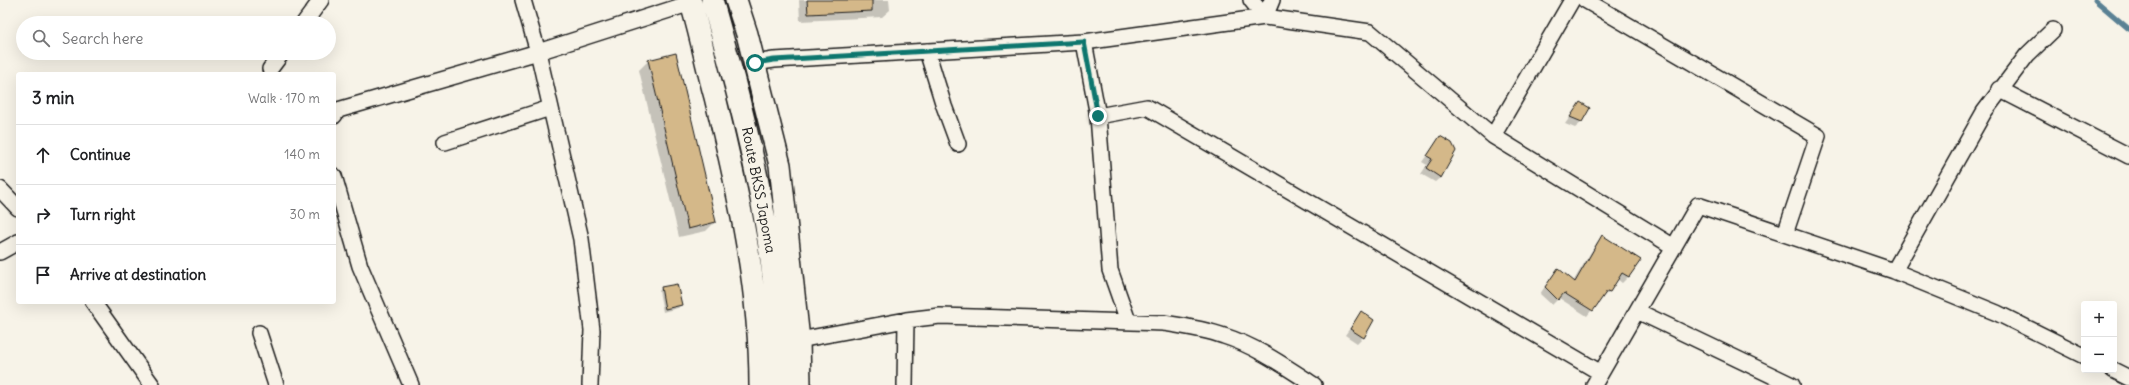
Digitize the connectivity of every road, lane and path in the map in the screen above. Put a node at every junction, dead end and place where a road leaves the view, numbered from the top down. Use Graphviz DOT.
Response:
graph roads {
  1 [pos="321,0"];
  2 [pos="523,0"];
  3 [pos="712,0"];
  4 [pos="736,0"];
  5 [pos="1251,0"];
  6 [pos="1272,0"];
  7 [pos="1572,0"];
  8 [pos="1585,0"];
  9 [pos="690,2"];
  10 [pos="309,16"];
  11 [pos="1265,17"];
  12 [pos="2053,30"];
  13 [pos="1084,42"];
  14 [pos="927,51"];
  15 [pos="538,52"];
  16 [pos="277,60"];
  17 [pos="755,63"];
  18 [pos="270,70"];
  19 [pos="1999,89"];
  20 [pos="550,108"];
  21 [pos="336,113"];
  22 [pos="1098,116"];
  23 [pos="1493,136"];
  24 [pos="444,142"];
  25 [pos="958,144"];
  26 [pos="2129,156"];
  27 [pos="336,183"];
  28 [pos="0,189"];
  29 [pos="16,206"];
  30 [pos="1785,234"];
  31 [pos="16,243"];
  32 [pos="1674,247"];
  33 [pos="0,252"];
  34 [pos="1894,271"];
  35 [pos="94,304"];
  36 [pos="1637,311"];
  37 [pos="906,320"];
  38 [pos="1128,321"];
  39 [pos="259,333"];
  40 [pos="799,340"];
  41 [pos="2081,354"];
  42 [pos="2117,372"];
  43 [pos="2129,378"];
  44 [pos="1598,381"];
  45 [pos="152,385"];
  46 [pos="276,385"];
  47 [pos="411,385"];
  48 [pos="590,385"];
  49 [pos="760,385"];
  50 [pos="780,385"];
  51 [pos="800,385"];
  52 [pos="905,385"];
  53 [pos="1314,385"];
  54 [pos="1792,385"];
  1 -- 10 [label="street"];
  2 -- 15 [label="street"];
  3 -- 50 [label="main road, Route BKSS Japoma"];
  4 -- 17 [label="main road"];
  5 -- 11 [label="street"];
  6 -- 11 [label="street"];
  7 -- 23 [label="street"];
  8 -- 30 [label="street"];
  9 -- 15 [label="street"];
  9 -- 49 [label="main road"];
  11 -- 13 [label="street"];
  11 -- 23 [label="street"];
  12 -- 19 [label="street"];
  13 -- 14 [label="street"];
  13 -- 22 [label="street"];
  14 -- 17 [label="street"];
  14 -- 25 [label="street"];
  15 -- 20 [label="street"];
  15 -- 21 [label="street"];
  16 -- 18 [label="street"];
  17 -- 40 [label="main road"];
  19 -- 26 [label="street"];
  19 -- 34 [label="street"];
  20 -- 24 [label="street"];
  20 -- 48 [label="street"];
  22 -- 38 [label="street"];
  22 -- 44 [label="street"];
  23 -- 32 [label="street"];
  27 -- 47 [label="street"];
  28 -- 29 [label="street"];
  30 -- 32 [label="street"];
  30 -- 34 [label="street"];
  31 -- 33 [label="street"];
  32 -- 36 [label="street"];
  34 -- 41 [label="street"];
  35 -- 45 [label="street"];
  36 -- 44 [label="street"];
  36 -- 54 [label="street"];
  37 -- 38 [label="street"];
  37 -- 40 [label="street"];
  37 -- 52 [label="street"];
  38 -- 53 [label="street"];
  39 -- 46 [label="street"];
  40 -- 51 [label="main road"];
  42 -- 43 [label="street"];
}
